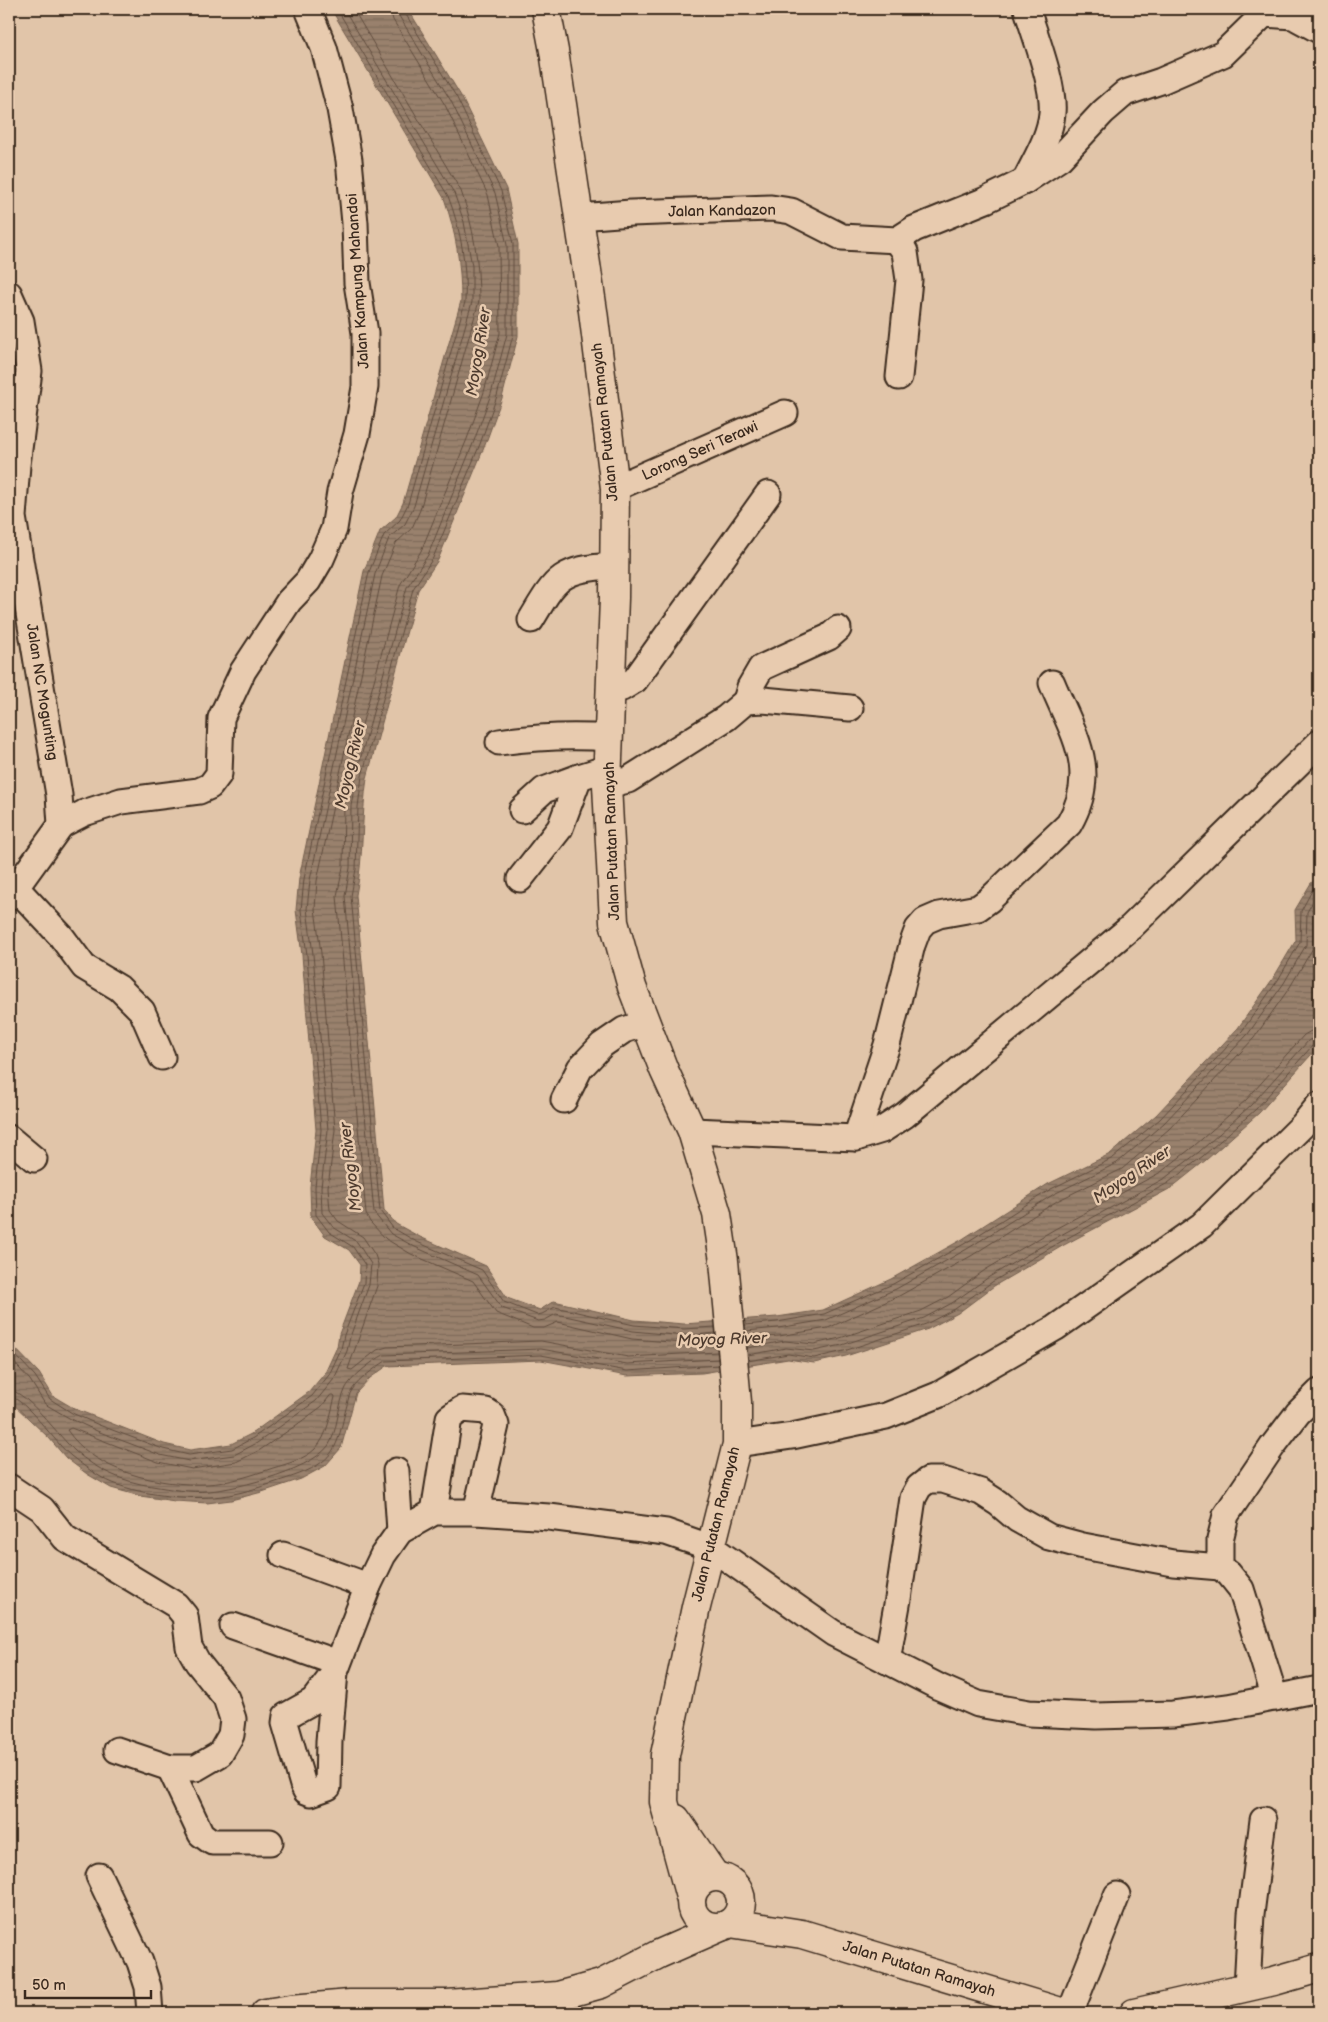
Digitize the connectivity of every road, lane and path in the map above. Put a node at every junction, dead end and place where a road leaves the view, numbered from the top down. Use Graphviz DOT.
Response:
graph roads {
  1 [pos="308,9"];
  2 [pos="546,9"];
  3 [pos="1028,9"];
  4 [pos="1319,30"];
  5 [pos="1026,181"];
  6 [pos="579,217"];
  7 [pos="897,240"];
  8 [pos="9,294"];
  9 [pos="899,377"];
  10 [pos="19,379"];
  11 [pos="785,413"];
  12 [pos="615,488"];
  13 [pos="768,494"];
  14 [pos="614,566"];
  15 [pos="530,620"];
  16 [pos="20,623"];
  17 [pos="838,628"];
  18 [pos="1052,683"];
  19 [pos="610,691"];
  20 [pos="746,701"];
  21 [pos="850,708"];
  22 [pos="609,738"];
  23 [pos="499,742"];
  24 [pos="1319,743"];
  25 [pos="607,776"];
  26 [pos="579,777"];
  27 [pos="522,810"];
  28 [pos="61,825"];
  29 [pos="520,879"];
  30 [pos="12,892"];
  31 [pos="646,1023"];
  32 [pos="162,1057"];
  33 [pos="564,1100"];
  34 [pos="1319,1105"];
  35 [pos="692,1131"];
  36 [pos="9,1138"];
  37 [pos="856,1138"];
  38 [pos="34,1159"];
  39 [pos="1319,1392"];
  40 [pos="737,1444"];
  41 [pos="396,1471"];
  42 [pos="9,1486"];
  43 [pos="434,1512"];
  44 [pos="476,1512"];
  45 [pos="400,1530"];
  46 [pos="712,1548"];
  47 [pos="283,1555"];
  48 [pos="1220,1567"];
  49 [pos="368,1586"];
  50 [pos="233,1626"];
  51 [pos="887,1661"];
  52 [pos="337,1667"];
  53 [pos="1319,1689"];
  54 [pos="1275,1698"];
  55 [pos="322,1707"];
  56 [pos="117,1750"];
  57 [pos="170,1768"];
  58 [pos="664,1802"];
  59 [pos="1263,1820"];
  60 [pos="270,1842"];
  61 [pos="99,1876"];
  62 [pos="715,1876"];
  63 [pos="1117,1895"];
  64 [pos="741,1898"];
  65 [pos="690,1901"];
  66 [pos="726,1925"];
  67 [pos="802,1934"];
  68 [pos="659,1954"];
  69 [pos="1319,1968"];
  70 [pos="1247,1987"];
  71 [pos="1201,2006"];
  72 [pos="1022,2007"];
  73 [pos="150,2013"];
  74 [pos="265,2013"];
  75 [pos="1064,2013"];
  76 [pos="1070,2013"];
  77 [pos="1134,2013"];
  1 -- 28 [label="street, Jalan Kampung Mahandoi"];
  2 -- 6 [label="main road, Jalan Putatan Ramayah"];
  3 -- 5 [label="street"];
  4 -- 5 [label="street"];
  5 -- 7 [label="street"];
  6 -- 7 [label="street, Jalan Kandazon"];
  6 -- 12 [label="main road, Jalan Putatan Ramayah"];
  7 -- 9 [label="street"];
  8 -- 10 [label="street, Jalan NC Mogunting"];
  10 -- 16 [label="street, Jalan NC Mogunting"];
  11 -- 12 [label="street, Lorong Seri Terawi"];
  12 -- 14 [label="main road, Jalan Putatan Ramayah"];
  13 -- 19 [label="street"];
  14 -- 15 [label="street"];
  14 -- 19 [label="main road, Jalan Putatan Ramayah"];
  16 -- 28 [label="street, Jalan NC Mogunting"];
  17 -- 20 [label="street"];
  18 -- 37 [label="street"];
  19 -- 22 [label="main road, Jalan Putatan Ramayah"];
  20 -- 21 [label="street"];
  20 -- 25 [label="street"];
  22 -- 23 [label="street"];
  22 -- 25 [label="main road, Jalan Putatan Ramayah"];
  24 -- 37 [label="street"];
  25 -- 26 [label="street"];
  25 -- 31 [label="main road, Jalan Putatan Ramayah"];
  26 -- 27 [label="street"];
  26 -- 29 [label="street"];
  28 -- 30 [label="street"];
  30 -- 32 [label="street"];
  31 -- 33 [label="street"];
  31 -- 35 [label="main road, Jalan Putatan Ramayah"];
  34 -- 40 [label="street"];
  35 -- 37 [label="street"];
  35 -- 40 [label="main road, Jalan Putatan Ramayah"];
  36 -- 38 [label="street"];
  39 -- 48 [label="street"];
  40 -- 46 [label="main road, Jalan Putatan Ramayah"];
  41 -- 45 [label="street"];
  42 -- 57 [label="street"];
  43 -- 44 [label="street"];
  43 -- 44 [label="street"];
  43 -- 45 [label="street"];
  44 -- 46 [label="street"];
  45 -- 49 [label="street"];
  46 -- 51 [label="street"];
  46 -- 58 [label="main road, Jalan Putatan Ramayah"];
  47 -- 49 [label="street"];
  48 -- 51 [label="street"];
  48 -- 54 [label="street"];
  49 -- 52 [label="street"];
  50 -- 52 [label="street"];
  51 -- 54 [label="street"];
  52 -- 55 [label="street"];
  53 -- 54 [label="street"];
  56 -- 57 [label="street"];
  57 -- 60 [label="street"];
  58 -- 62 [label="main road"];
  58 -- 65 [label="main road, Jalan Putatan Ramayah"];
  59 -- 70 [label="street"];
  61 -- 73 [label="street"];
  62 -- 64 [label="main road"];
  62 -- 65 [label="main road"];
  63 -- 76 [label="street"];
  64 -- 66 [label="main road"];
  64 -- 67 [label="main road, Jalan Putatan Ramayah"];
  65 -- 66 [label="main road"];
  65 -- 68 [label="main road"];
  66 -- 67 [label="main road, Jalan Putatan Ramayah"];
  66 -- 68 [label="main road"];
  67 -- 72 [label="main road, Jalan Putatan Ramayah"];
  68 -- 74 [label="main road"];
  69 -- 70 [label="main road"];
  70 -- 71 [label="main road"];
  71 -- 77 [label="main road"];
  72 -- 75 [label="main road, Jalan Putatan Ramayah"];
}
